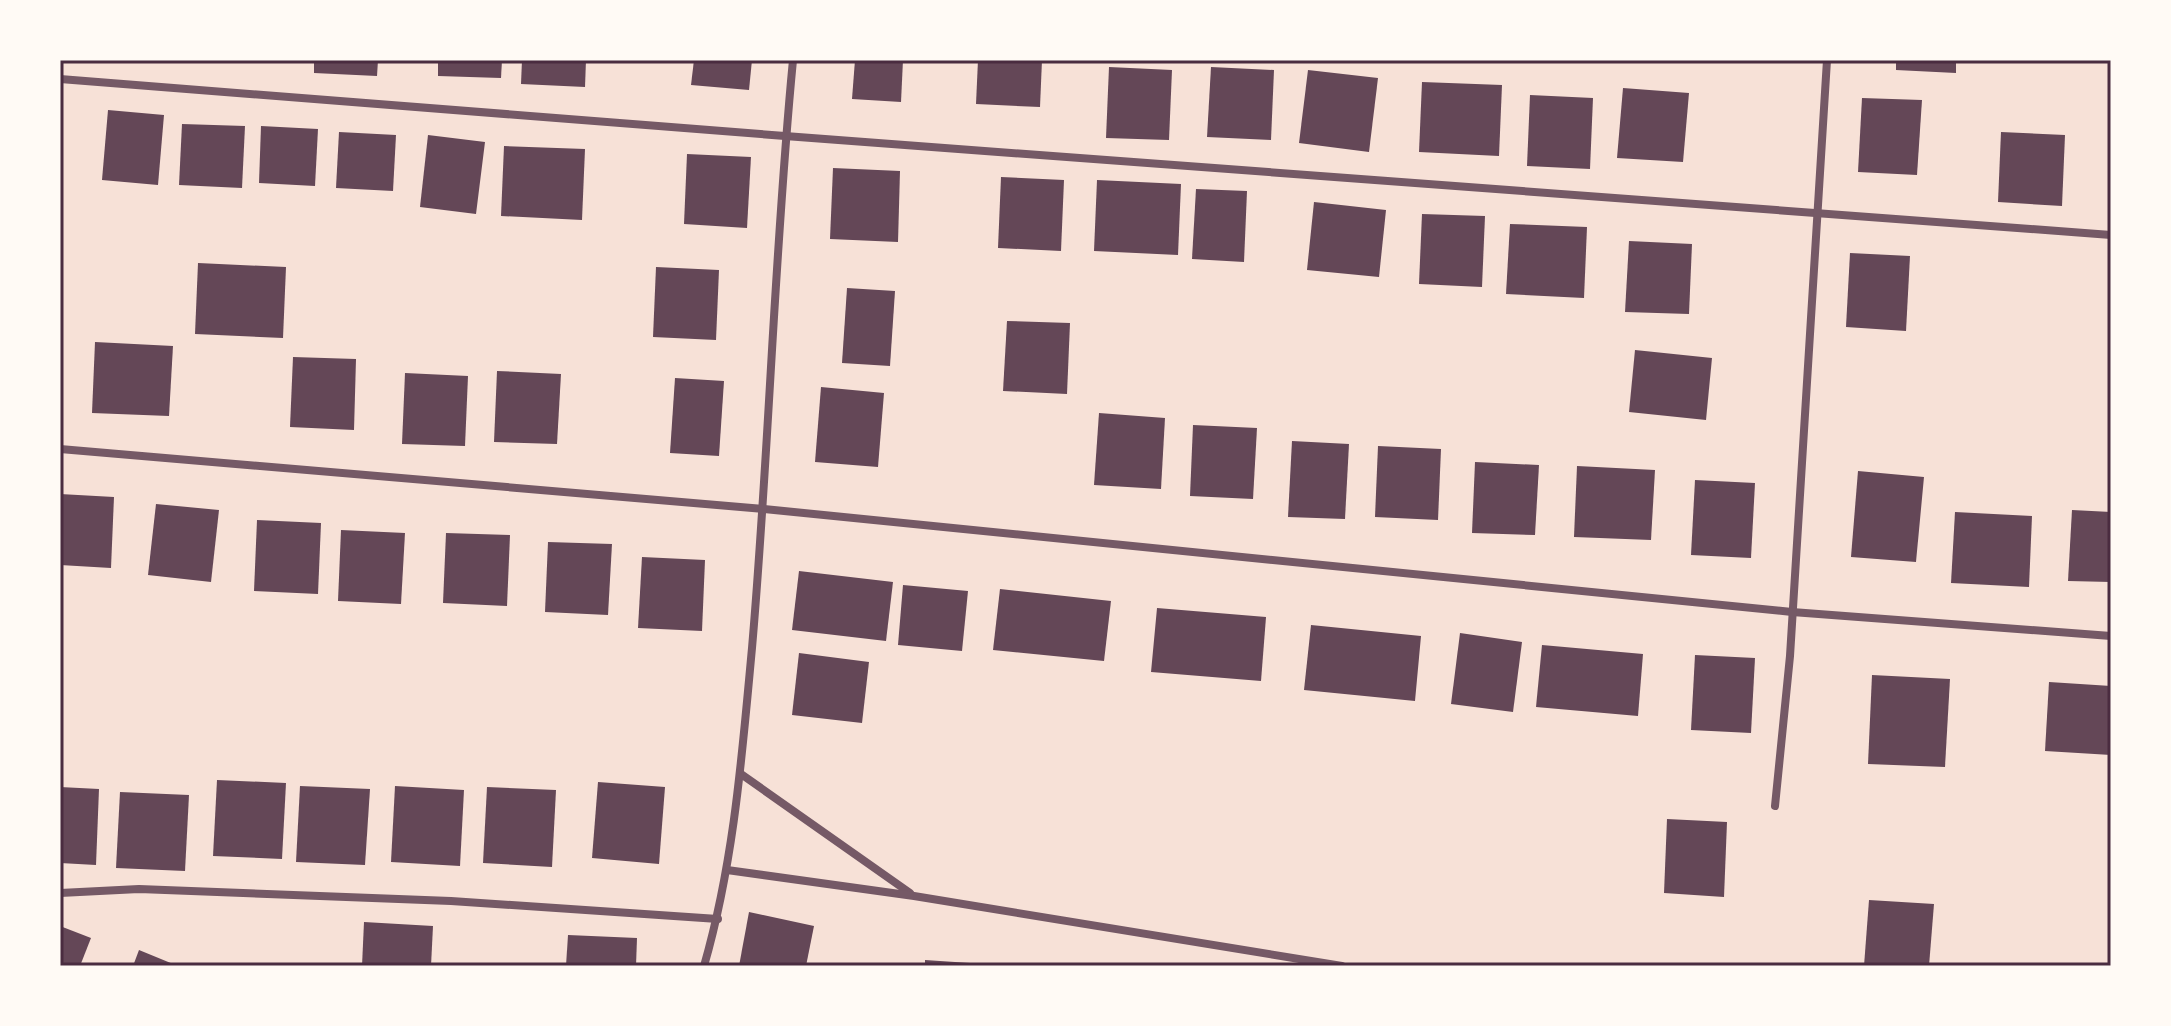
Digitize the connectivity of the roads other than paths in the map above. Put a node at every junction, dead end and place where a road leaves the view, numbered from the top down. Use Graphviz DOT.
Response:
graph roads {
  1 [pos="793,60"];
  2 [pos="1827,60"];
  3 [pos="60,79"];
  4 [pos="785,136"];
  5 [pos="1819,214"];
  6 [pos="2111,235"];
  7 [pos="60,449"];
  8 [pos="764,509"];
  9 [pos="1792,612"];
  10 [pos="2111,636"];
  11 [pos="741,774"];
  12 [pos="1775,806"];
  13 [pos="727,870"];
  14 [pos="60,893"];
  15 [pos="914,896"];
  16 [pos="718,919"];
  17 [pos="704,966"];
  18 [pos="1342,966"];
  1 -- 4 [label="street"];
  2 -- 5 [label="street"];
  3 -- 4 [label="street"];
  4 -- 5 [label="street"];
  4 -- 8 [label="street"];
  5 -- 6 [label="street"];
  5 -- 9 [label="street"];
  7 -- 8 [label="street"];
  8 -- 9 [label="street"];
  8 -- 11 [label="street"];
  9 -- 10 [label="street"];
  9 -- 12 [label="street"];
  11 -- 13 [label="street"];
  11 -- 15 [label="street"];
  13 -- 15 [label="street"];
  13 -- 16 [label="street"];
  14 -- 16 [label="street"];
  15 -- 18 [label="street"];
  16 -- 17 [label="street"];
}
